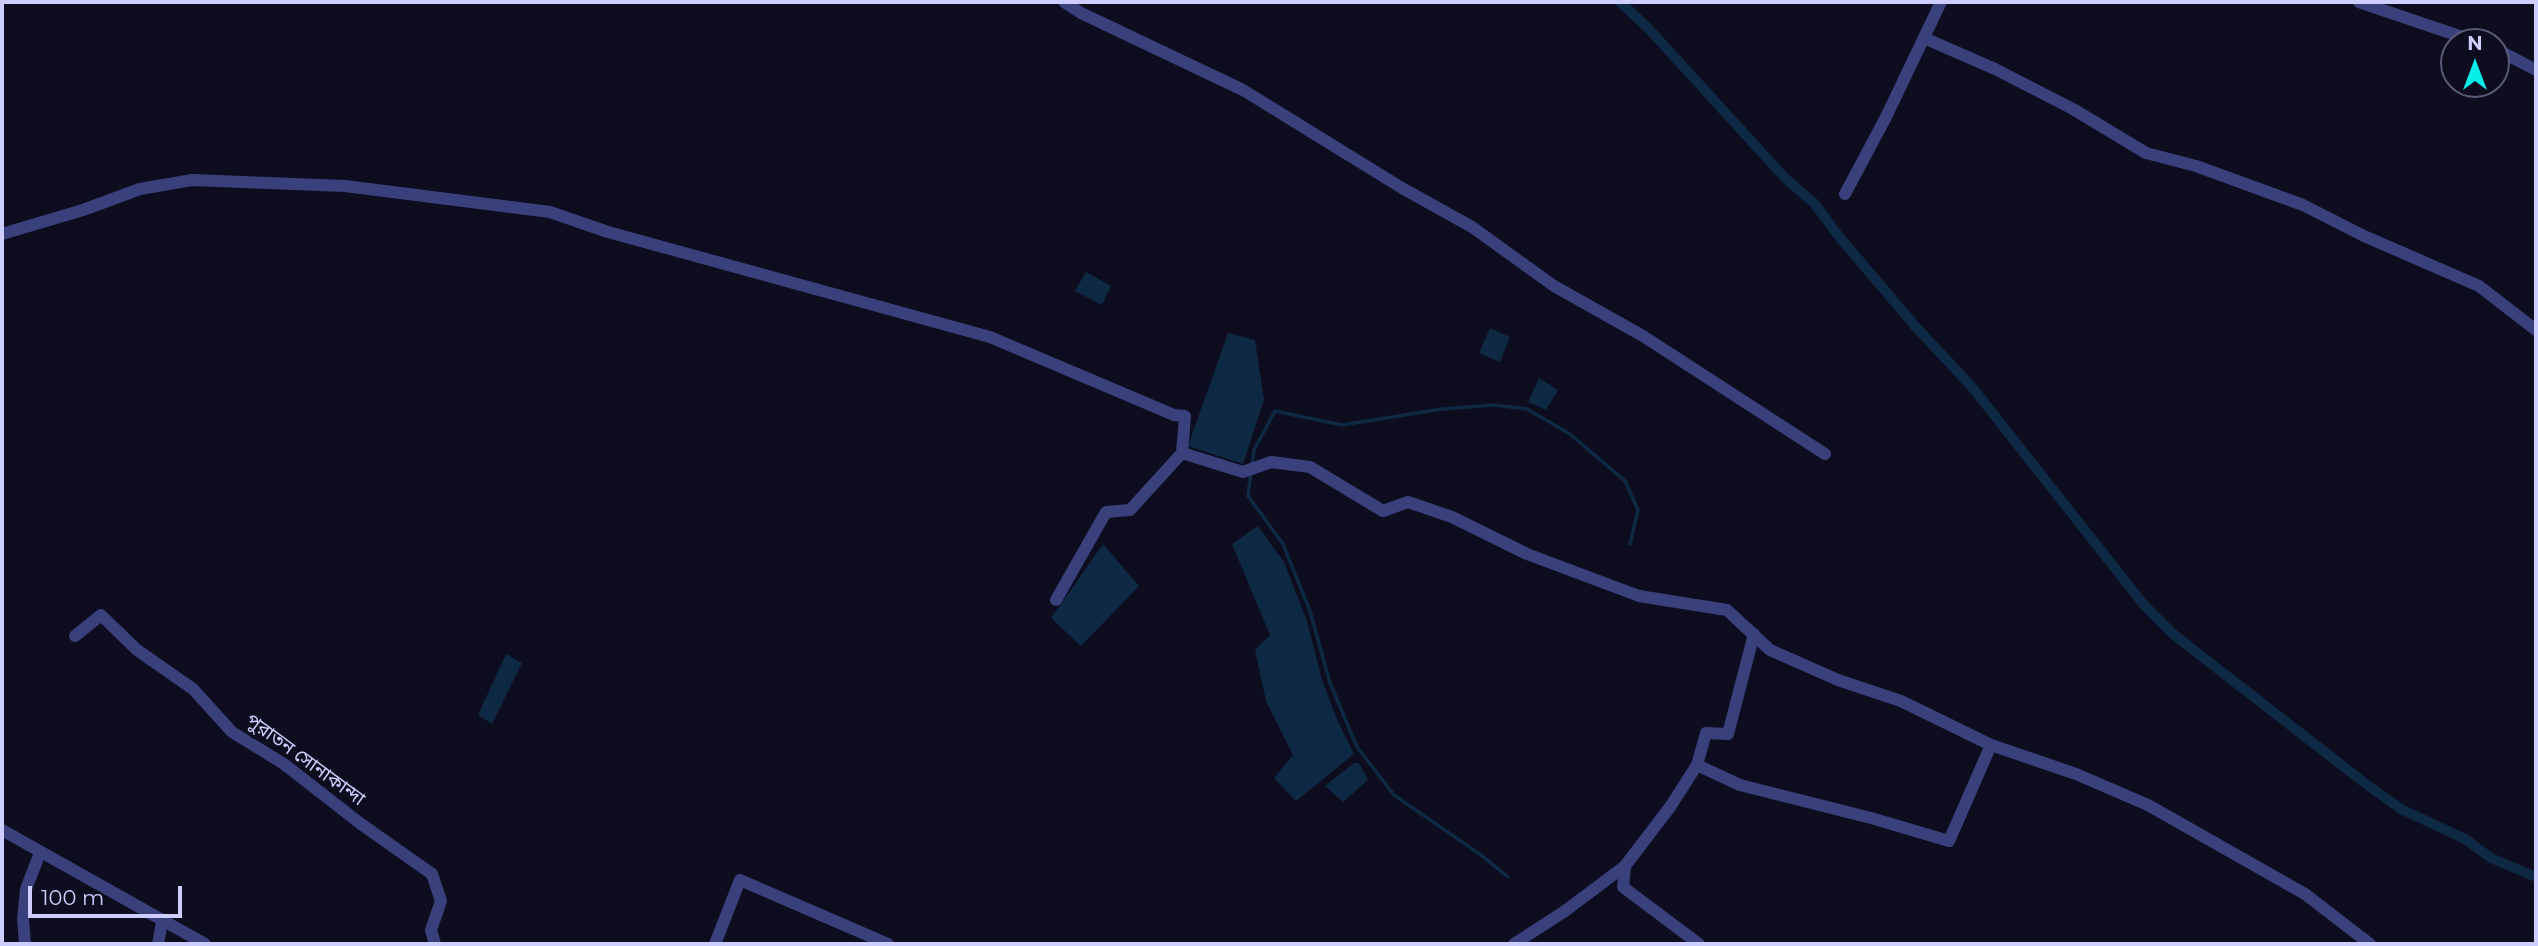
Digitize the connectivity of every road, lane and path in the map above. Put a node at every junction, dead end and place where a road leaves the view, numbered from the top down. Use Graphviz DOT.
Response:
graph roads {
  1 [pos="1064,2"];
  2 [pos="1941,2"];
  3 [pos="2358,2"];
  4 [pos="2440,30"];
  5 [pos="1924,38"];
  6 [pos="2510,56"];
  7 [pos="2536,70"];
  8 [pos="1845,194"];
  9 [pos="2,234"];
  10 [pos="2536,330"];
  11 [pos="1182,453"];
  12 [pos="1825,454"];
  13 [pos="1056,600"];
  14 [pos="1754,634"];
  15 [pos="75,636"];
  16 [pos="1991,744"];
  17 [pos="1697,765"];
  18 [pos="2,830"];
  19 [pos="40,853"];
  20 [pos="1625,866"];
  21 [pos="162,922"];
  22 [pos="25,944"];
  23 [pos="158,944"];
  24 [pos="205,944"];
  25 [pos="435,944"];
  26 [pos="715,944"];
  27 [pos="888,944"];
  28 [pos="1514,944"];
  29 [pos="1699,944"];
  30 [pos="2370,944"];
  1 -- 12 [label="street"];
  2 -- 5 [label="street"];
  3 -- 4 [label="street"];
  5 -- 8 [label="street"];
  5 -- 10 [label="street"];
  6 -- 7 [label="street"];
  9 -- 11 [label="street"];
  11 -- 13 [label="street"];
  11 -- 14 [label="street"];
  14 -- 16 [label="street"];
  14 -- 17 [label="street"];
  15 -- 25 [label="street, পুরাতন সোনাকান্দা"];
  16 -- 17 [label="street"];
  16 -- 30 [label="street"];
  17 -- 20 [label="street"];
  18 -- 19 [label="street"];
  19 -- 21 [label="street"];
  19 -- 22 [label="street"];
  20 -- 28 [label="street"];
  20 -- 29 [label="street"];
  21 -- 23 [label="street"];
  21 -- 24 [label="street"];
  26 -- 27 [label="street"];
}
